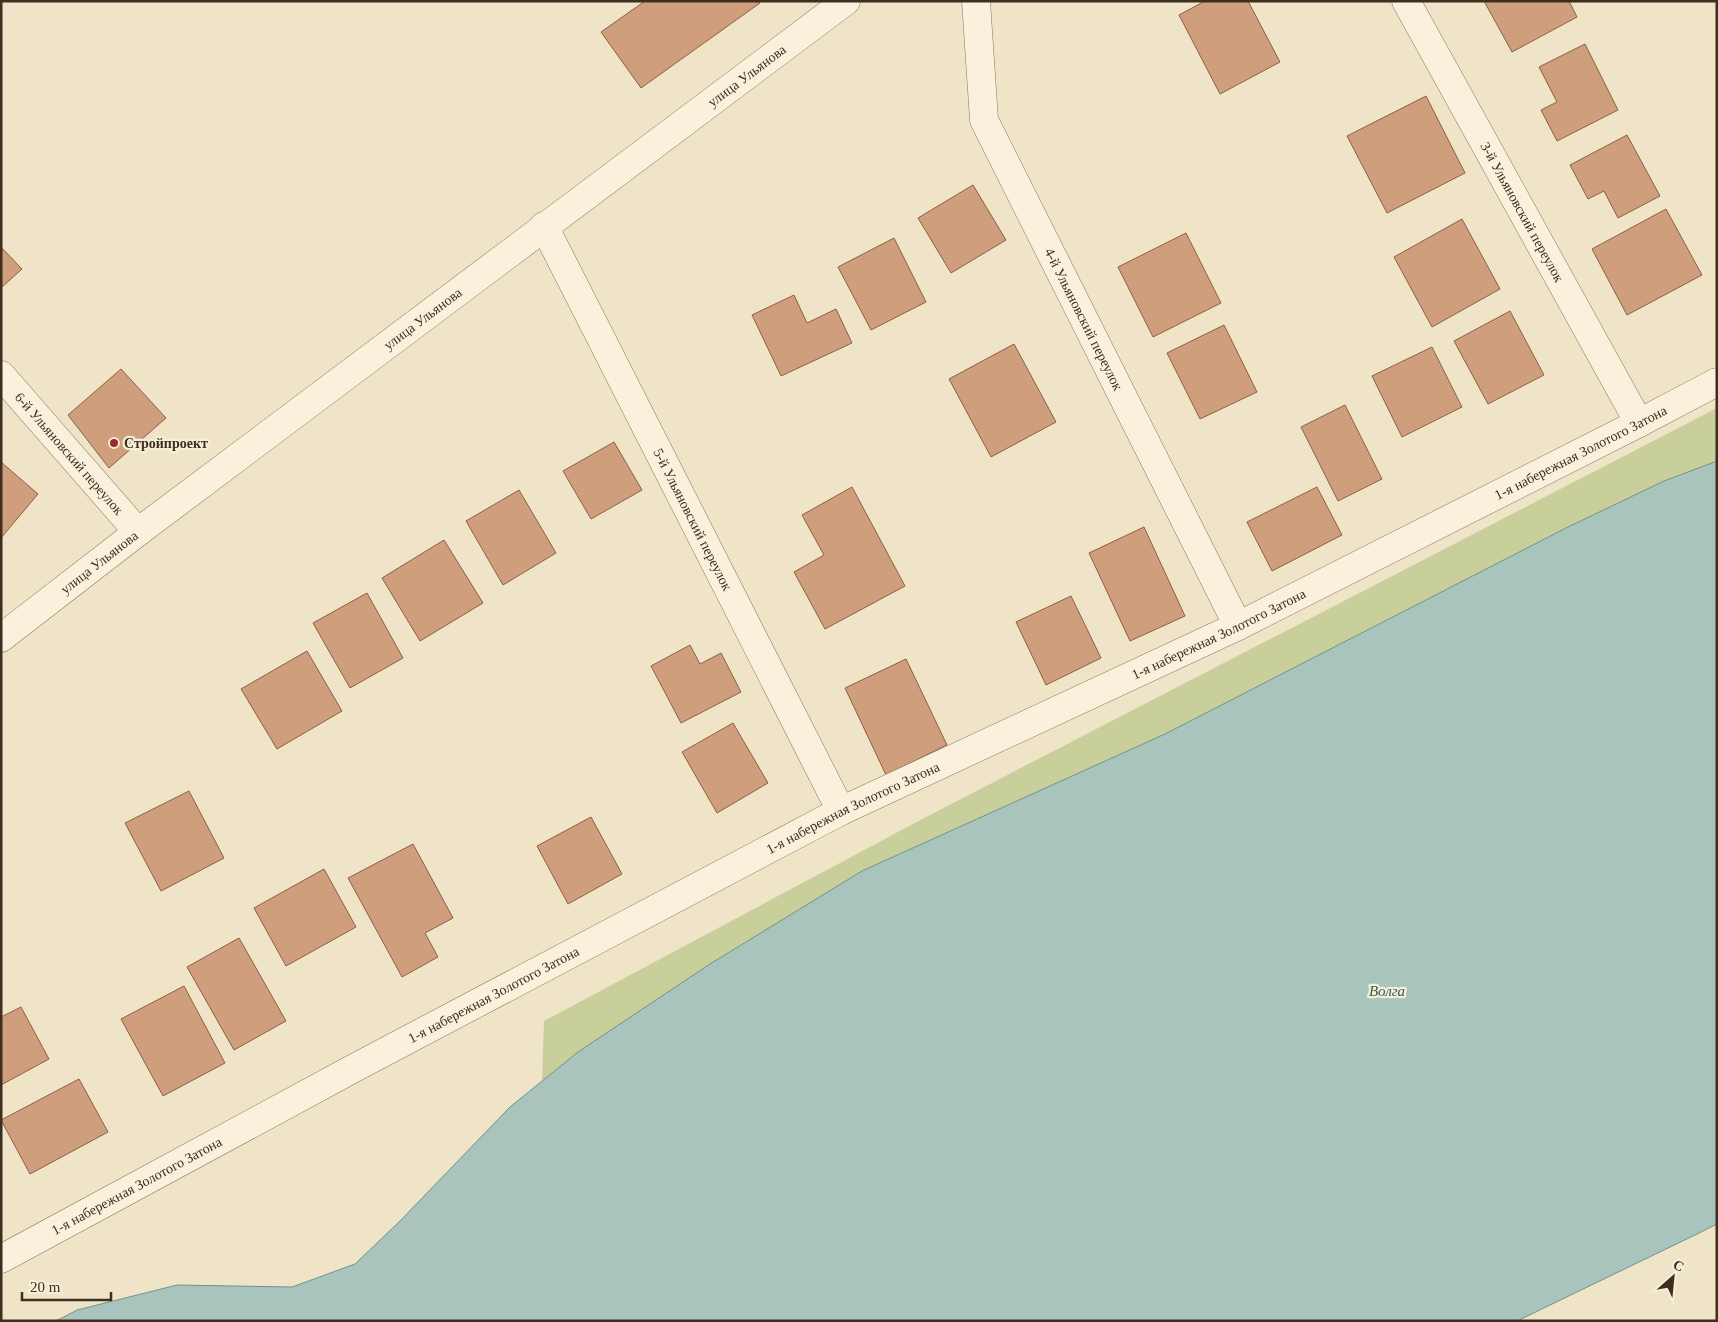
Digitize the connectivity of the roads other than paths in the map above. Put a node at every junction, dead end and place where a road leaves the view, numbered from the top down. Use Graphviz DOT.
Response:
graph roads {
  1 [pos="846,1"];
  2 [pos="976,1"];
  3 [pos="1406,1"];
  4 [pos="544,226"];
  5 [pos="1,375"];
  6 [pos="1717,382"];
  7 [pos="1639,423"];
  8 [pos="138,532"];
  9 [pos="1238,626"];
  10 [pos="1,638"];
  11 [pos="841,811"];
  12 [pos="1,1259"];
  1 -- 4 [label="street, улица Ульянова"];
  2 -- 9 [label="street, 4-й Ульяновский переулок"];
  3 -- 7 [label="street, 3-й Ульяновский переулок"];
  4 -- 8 [label="street, улица Ульянова"];
  4 -- 11 [label="street, 5-й Ульяновский переулок"];
  5 -- 8 [label="street, 6-й Ульяновский переулок"];
  6 -- 7 [label="street, 1-я набережная Золотого Затона"];
  7 -- 9 [label="street, 1-я набережная Золотого Затона"];
  8 -- 10 [label="street, улица Ульянова"];
  9 -- 11 [label="street, 1-я набережная Золотого Затона"];
  11 -- 12 [label="street, 1-я набережная Золотого Затона"];
}
